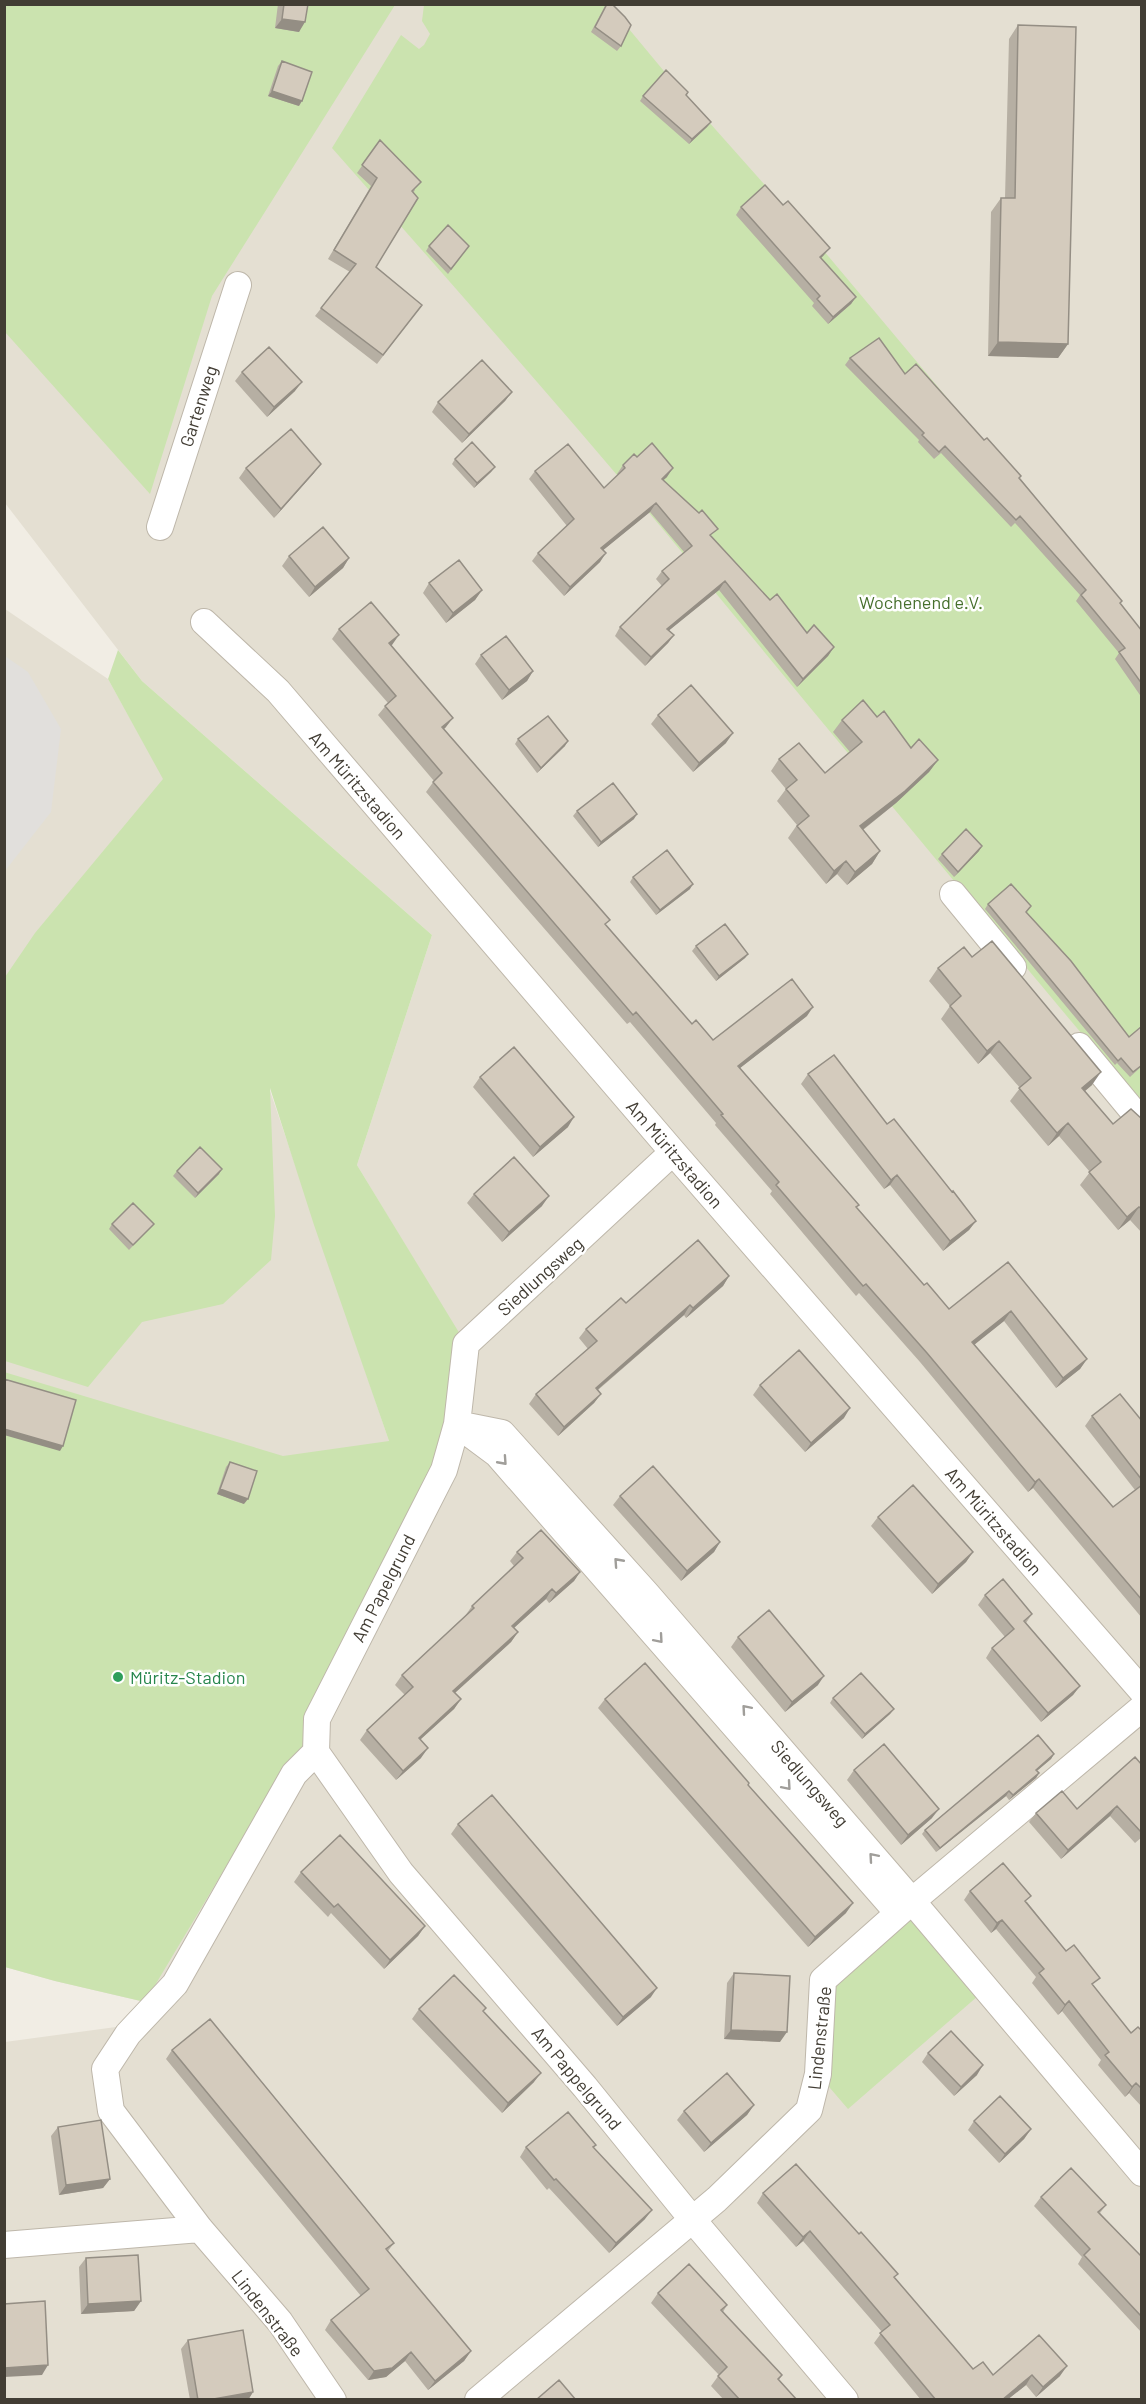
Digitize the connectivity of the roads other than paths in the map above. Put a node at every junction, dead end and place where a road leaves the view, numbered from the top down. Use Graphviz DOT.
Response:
graph roads {
  1 [pos="238,285"];
  2 [pos="159,527"];
  3 [pos="204,622"];
  4 [pos="953,894"];
  5 [pos="1028,985"];
  6 [pos="1066,1031"];
  7 [pos="1142,1122"];
  8 [pos="673,1152"];
  9 [pos="457,1424"];
  10 [pos="1142,1691"];
  11 [pos="1142,1708"];
  12 [pos="316,1752"];
  13 [pos="905,1907"];
  14 [pos="1142,2173"];
  15 [pos="692,2219"];
  16 [pos="200,2229"];
  17 [pos="4,2245"];
  18 [pos="333,2400"];
  19 [pos="478,2400"];
  20 [pos="845,2400"];
  1 -- 2 [label="street, Gartenweg"];
  3 -- 8 [label="street, Am Müritzstadion"];
  4 -- 5 [label="street"];
  6 -- 7 [label="street"];
  8 -- 9 [label="street, Siedlungsweg"];
  8 -- 10 [label="street, Am Müritzstadion"];
  9 -- 12 [label="street, Am Papelgrund"];
  9 -- 13 [label="street, Siedlungsweg"];
  11 -- 13 [label="street, Lindenstraße"];
  12 -- 15 [label="street, Am Pappelgrund"];
  12 -- 16 [label="street, Lindenstraße"];
  13 -- 14 [label="street, Siedlungsweg"];
  13 -- 15 [label="street, Lindenstraße"];
  15 -- 19 [label="street, Lindenstraße"];
  15 -- 20 [label="street, Am Pappelgrund"];
  16 -- 17 [label="street"];
  16 -- 18 [label="street, Lindenstraße"];
}
